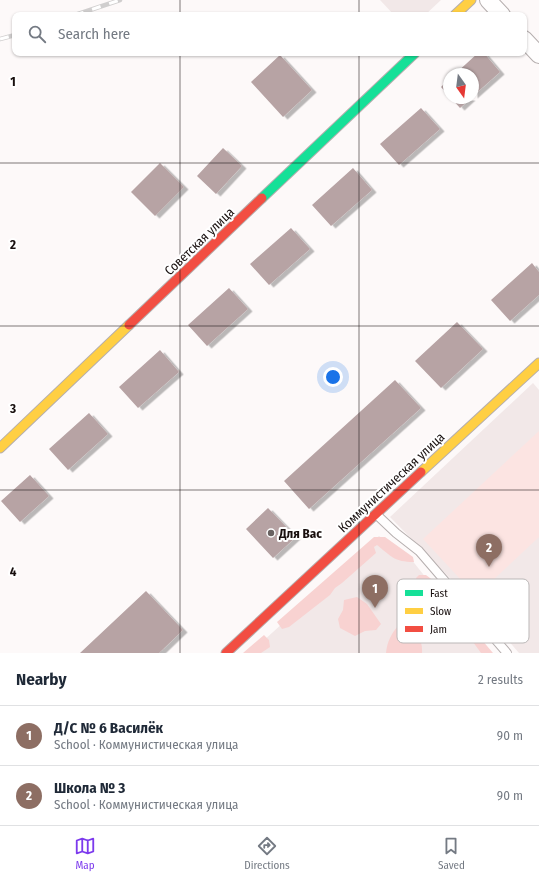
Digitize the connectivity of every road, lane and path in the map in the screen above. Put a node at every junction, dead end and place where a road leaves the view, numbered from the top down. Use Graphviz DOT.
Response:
graph roads {
  1 [pos="471,0"];
  2 [pos="488,0"];
  3 [pos="458,12"];
  4 [pos="499,12"];
  5 [pos="527,42"];
  6 [pos="539,55"];
  7 [pos="412,56"];
  8 [pos="539,363"];
  9 [pos="0,448"];
  10 [pos="376,514"];
  11 [pos="443,579"];
  12 [pos="498,643"];
  13 [pos="226,653"];
  14 [pos="507,653"];
  1 -- 3 [label="street"];
  2 -- 4 [label="street"];
  5 -- 6 [label="street"];
  7 -- 9 [label="street, Советская улица"];
  8 -- 10 [label="street, Коммунистическая улица"];
  10 -- 11 [label="lane"];
  10 -- 13 [label="street, Коммунистическая улица"];
  12 -- 14 [label="lane"];
}
